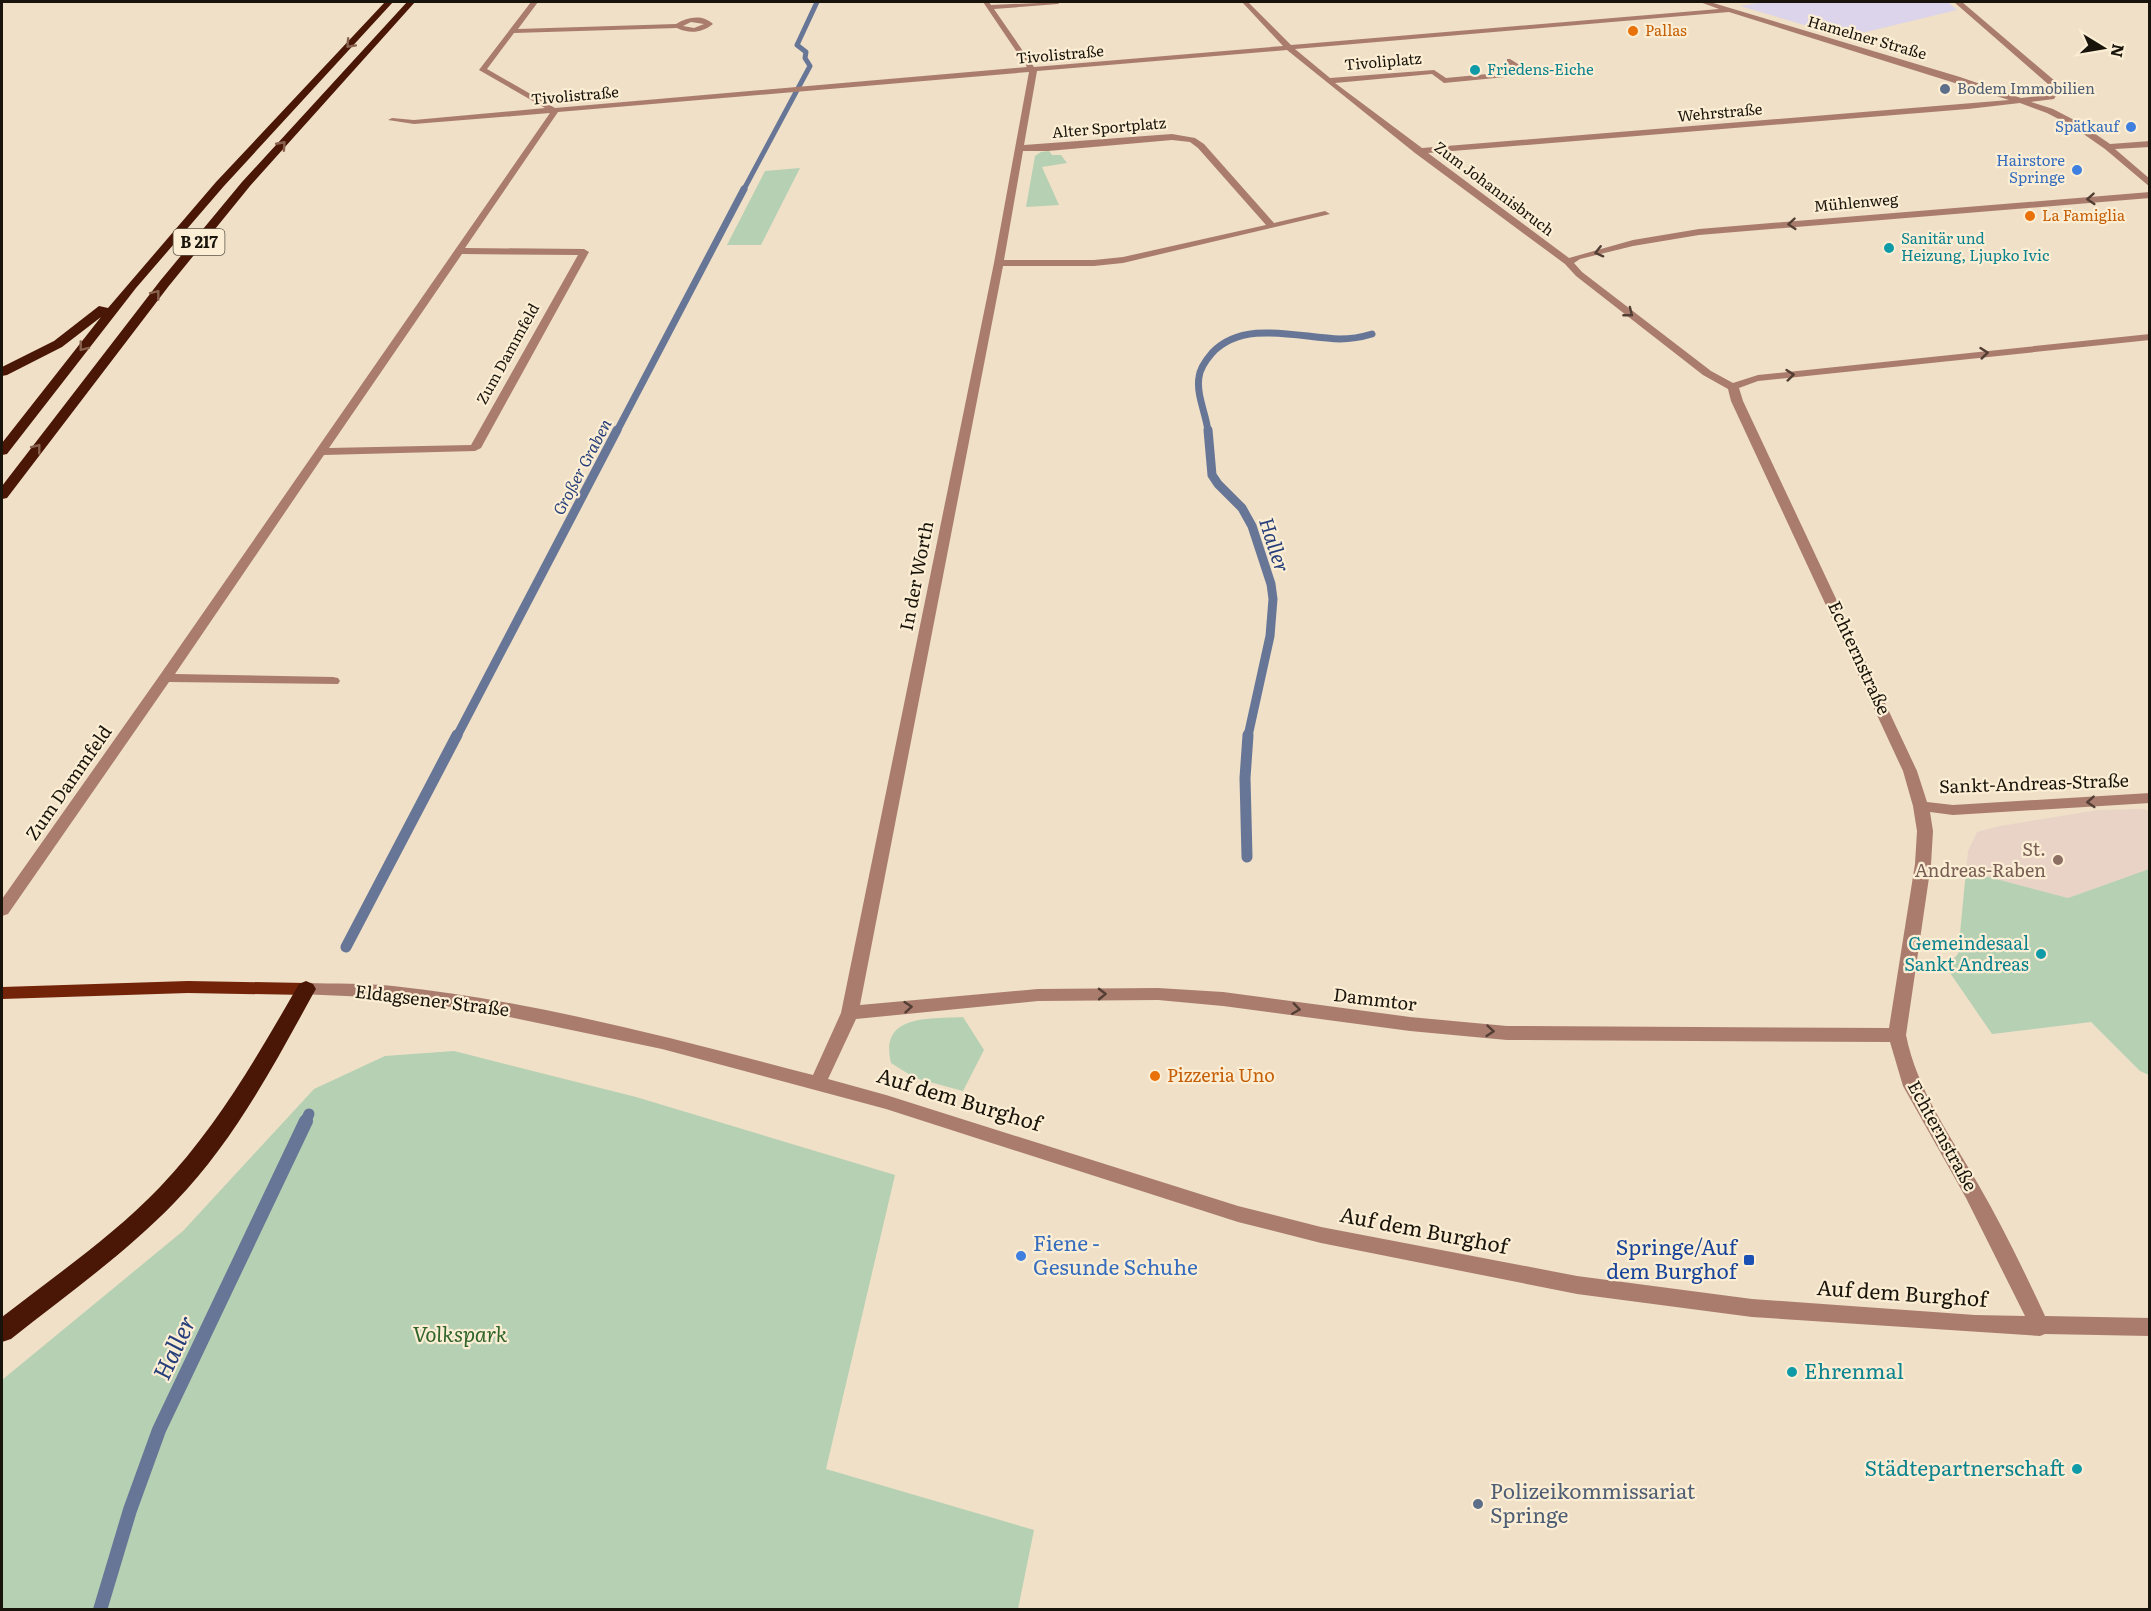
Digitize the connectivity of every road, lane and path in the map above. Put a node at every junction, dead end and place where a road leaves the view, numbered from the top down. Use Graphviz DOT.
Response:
graph roads {
  1 [pos="389,2"];
  2 [pos="411,2"];
  3 [pos="534,2"];
  4 [pos="1058,2"];
  5 [pos="1245,2"];
  6 [pos="1704,2"];
  7 [pos="1958,2"];
  8 [pos="988,4"];
  9 [pos="1729,10"];
  10 [pos="678,26"];
  11 [pos="513,31"];
  12 [pos="1289,48"];
  13 [pos="1510,61"];
  14 [pos="1033,71"];
  15 [pos="1328,81"];
  16 [pos="2023,100"];
  17 [pos="555,111"];
  18 [pos="392,120"];
  19 [pos="2150,144"];
  20 [pos="2108,147"];
  21 [pos="1019,148"];
  22 [pos="1418,151"];
  23 [pos="2150,184"];
  24 [pos="2150,195"];
  25 [pos="1325,214"];
  26 [pos="1272,226"];
  27 [pos="457,251"];
  28 [pos="1569,262"];
  29 [pos="999,263"];
  30 [pos="132,285"];
  31 [pos="2150,337"];
  32 [pos="2,372"];
  33 [pos="1733,387"];
  34 [pos="2,451"];
  35 [pos="321,452"];
  36 [pos="2,495"];
  37 [pos="165,678"];
  38 [pos="333,681"];
  39 [pos="2150,798"];
  40 [pos="1921,806"];
  41 [pos="2,910"];
  42 [pos="306,989"];
  43 [pos="2,993"];
  44 [pos="850,1013"];
  45 [pos="1897,1035"];
  46 [pos="818,1083"];
  47 [pos="2150,1326"];
  48 [pos="2040,1327"];
  49 [pos="2,1331"];
  1 -- 30 [label="highway, B 217, one-way"];
  36 -- 2 [label="highway, B 217, one-way"];
  3 -- 11 [label="street"];
  4 -- 8 [label="street"];
  5 -- 12 [label="street, Zum Johannisbruch"];
  6 -- 9 [label="street, Hamelner Straße"];
  7 -- 16 [label="street, Wehrstraße"];
  8 -- 14 [label="street"];
  9 -- 12 [label="street, Tivolistraße"];
  9 -- 16 [label="street, Hamelner Straße"];
  10 -- 11 [label="street"];
  11 -- 17 [label="street"];
  12 -- 14 [label="street, Tivolistraße"];
  12 -- 15 [label="street, Zum Johannisbruch"];
  13 -- 15 [label="street, Tivoliplatz"];
  14 -- 17 [label="street, Tivolistraße"];
  14 -- 21 [label="street, In der Worth"];
  15 -- 22 [label="street, Zum Johannisbruch"];
  16 -- 20 [label="street, Hamelner Straße"];
  16 -- 22 [label="street, Wehrstraße"];
  17 -- 18 [label="street, Tivolistraße"];
  17 -- 27 [label="street, Zum Dammfeld"];
  19 -- 20 [label="street"];
  20 -- 23 [label="street, Hamelner Straße"];
  21 -- 26 [label="street, Alter Sportplatz"];
  21 -- 29 [label="street, In der Worth"];
  22 -- 28 [label="street, Zum Johannisbruch"];
  24 -- 28 [label="street, Mühlenweg, one-way"];
  25 -- 26 [label="street"];
  26 -- 29 [label="street"];
  27 -- 35 [label="street, Zum Dammfeld"];
  27 -- 35 [label="street, Zum Dammfeld"];
  28 -- 33 [label="street, Zum Johannisbruch, one-way"];
  29 -- 44 [label="street, In der Worth"];
  30 -- 32 [label="highway"];
  30 -- 34 [label="highway, B 217, one-way"];
  33 -- 31 [label="street, one-way"];
  33 -- 40 [label="street, Echternstraße"];
  35 -- 37 [label="street, Zum Dammfeld"];
  37 -- 38 [label="street"];
  37 -- 41 [label="street, Zum Dammfeld"];
  39 -- 40 [label="street, Sankt-Andreas-Straße, one-way"];
  40 -- 45 [label="street, Echternstraße"];
  42 -- 43 [label="main road, Eldagsener Straße"];
  42 -- 46 [label="street, Eldagsener Straße"];
  42 -- 49 [label="highway"];
  44 -- 45 [label="street, Dammtor, one-way"];
  44 -- 46 [label="street, In der Worth"];
  45 -- 48 [label="street, Echternstraße"];
  46 -- 48 [label="street, Auf dem Burghof"];
  47 -- 48 [label="street, Auf dem Burghof"];
}
